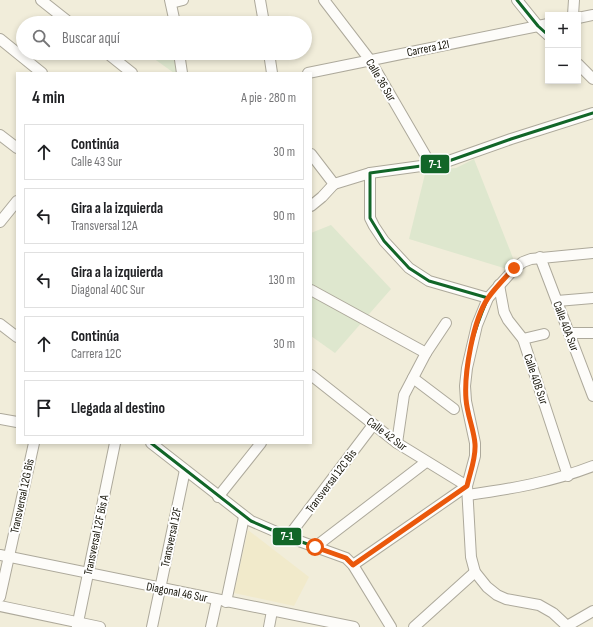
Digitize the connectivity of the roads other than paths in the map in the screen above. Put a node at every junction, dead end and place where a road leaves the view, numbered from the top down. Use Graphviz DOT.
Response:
graph roads {
  1 [pos="41,0"];
  2 [pos="183,0"];
  3 [pos="260,0"];
  4 [pos="324,0"];
  5 [pos="517,0"];
  6 [pos="574,0"];
  7 [pos="171,1"];
  8 [pos="573,12"];
  9 [pos="593,15"];
  10 [pos="61,16"];
  11 [pos="174,16"];
  12 [pos="263,16"];
  13 [pos="581,17"];
  14 [pos="543,25"];
  15 [pos="0,39"];
  16 [pos="16,52"];
  17 [pos="26,60"];
  18 [pos="116,60"];
  19 [pos="180,60"];
  20 [pos="269,60"];
  21 [pos="370,60"];
  22 [pos="581,67"];
  23 [pos="41,72"];
  24 [pos="131,72"];
  25 [pos="182,72"];
  26 [pos="272,72"];
  27 [pos="312,72"];
  28 [pos="593,79"];
  29 [pos="593,112"];
  30 [pos="8,138"];
  31 [pos="16,147"];
  32 [pos="312,155"];
  33 [pos="431,165"];
  34 [pos="370,173"];
  35 [pos="334,184"];
  36 [pos="16,202"];
  37 [pos="312,205"];
  38 [pos="0,222"];
  39 [pos="593,253"];
  40 [pos="540,257"];
  41 [pos="499,285"];
  42 [pos="312,291"];
  43 [pos="488,298"];
  44 [pos="593,298"];
  45 [pos="557,301"];
  46 [pos="446,323"];
  47 [pos="0,324"];
  48 [pos="569,333"];
  49 [pos="593,333"];
  50 [pos="544,334"];
  51 [pos="16,336"];
  52 [pos="523,339"];
  53 [pos="426,353"];
  54 [pos="312,378"];
  55 [pos="413,378"];
  56 [pos="593,396"];
  57 [pos="454,409"];
  58 [pos="0,419"];
  59 [pos="16,422"];
  60 [pos="373,425"];
  61 [pos="396,443"];
  62 [pos="34,444"];
  63 [pos="115,444"];
  64 [pos="152,444"];
  65 [pos="260,444"];
  66 [pos="426,462"];
  67 [pos="593,466"];
  68 [pos="185,470"];
  69 [pos="568,476"];
  70 [pos="467,491"];
  71 [pos="218,497"];
  72 [pos="244,517"];
  73 [pos="288,537"];
  74 [pos="315,547"];
  75 [pos="4,556"];
  76 [pos="353,565"];
  77 [pos="475,572"];
  78 [pos="88,573"];
  79 [pos="160,588"];
  80 [pos="0,597"];
  81 [pos="222,601"];
  82 [pos="0,606"];
  83 [pos="272,611"];
  84 [pos="593,611"];
  85 [pos="77,624"];
  86 [pos="325,624"];
  87 [pos="568,626"];
  88 [pos="100,627"];
  89 [pos="152,627"];
  90 [pos="211,627"];
  91 [pos="269,627"];
  92 [pos="354,627"];
  93 [pos="391,627"];
  94 [pos="414,627"];
  1 -- 10 [label="street"];
  2 -- 7 [label="street"];
  3 -- 12 [label="street"];
  4 -- 21 [label="street, Calle 36 Sur"];
  5 -- 14 [label="street"];
  6 -- 8 [label="street"];
  7 -- 11 [label="street"];
  9 -- 13 [label="street"];
  14 -- 21 [label="street, Carrera 12I"];
  15 -- 16 [label="street"];
  17 -- 23 [label="street"];
  18 -- 24 [label="street"];
  19 -- 25 [label="street"];
  20 -- 26 [label="street"];
  21 -- 27 [label="street, Carrera 12I"];
  21 -- 33 [label="street, Calle 36 Sur"];
  22 -- 28 [label="street"];
  29 -- 33 [label="street"];
  30 -- 31 [label="street"];
  32 -- 35 [label="street"];
  33 -- 34 [label="street"];
  34 -- 35 [label="street"];
  34 -- 43 [label="street"];
  35 -- 37 [label="street"];
  36 -- 38 [label="street"];
  39 -- 40 [label="street"];
  40 -- 41 [label="street"];
  40 -- 45 [label="street, Calle 40A Sur"];
  41 -- 43 [label="street"];
  41 -- 52 [label="street, Calle 40B Sur"];
  42 -- 53 [label="street"];
  43 -- 70 [label="street"];
  44 -- 45 [label="street"];
  45 -- 48 [label="street, Calle 40A Sur"];
  46 -- 53 [label="street"];
  47 -- 51 [label="street"];
  48 -- 49 [label="street"];
  48 -- 56 [label="street, Calle 40A Sur"];
  50 -- 52 [label="street"];
  52 -- 69 [label="street, Calle 40B Sur"];
  53 -- 55 [label="street"];
  54 -- 60 [label="street, Calle 42 Sur"];
  55 -- 57 [label="street"];
  55 -- 61 [label="street"];
  58 -- 59 [label="street"];
  60 -- 61 [label="street, Calle 42 Sur"];
  60 -- 73 [label="street, Transversal 12C Bis"];
  61 -- 66 [label="street, Calle 42 Sur"];
  62 -- 75 [label="street, Transversal 12G Bis"];
  63 -- 78 [label="street, Transversal 12F Bis A"];
  64 -- 68 [label="street"];
  65 -- 71 [label="street"];
  66 -- 70 [label="street, Calle 42 Sur"];
  66 -- 74 [label="street"];
  67 -- 69 [label="street"];
  68 -- 71 [label="street"];
  68 -- 79 [label="street, Transversal 12F"];
  69 -- 70 [label="street"];
  70 -- 76 [label="street"];
  70 -- 77 [label="street"];
  71 -- 72 [label="street"];
  72 -- 73 [label="street"];
  72 -- 81 [label="street"];
  73 -- 74 [label="street"];
  74 -- 76 [label="street"];
  75 -- 78 [label="street, Diagonal 46 Sur"];
  75 -- 80 [label="street, Transversal 12G Bis"];
  76 -- 93 [label="street"];
  77 -- 87 [label="street"];
  77 -- 94 [label="street"];
  78 -- 79 [label="street, Diagonal 46 Sur"];
  78 -- 85 [label="street, Transversal 12F Bis A"];
  79 -- 81 [label="street, Diagonal 46 Sur"];
  79 -- 89 [label="street, Transversal 12F"];
  81 -- 83 [label="street, Diagonal 46 Sur"];
  81 -- 90 [label="street"];
  82 -- 85 [label="street"];
  83 -- 86 [label="street, Diagonal 46 Sur"];
  83 -- 91 [label="street"];
  84 -- 87 [label="street"];
  85 -- 88 [label="street"];
  86 -- 92 [label="street, Diagonal 46 Sur"];
}
